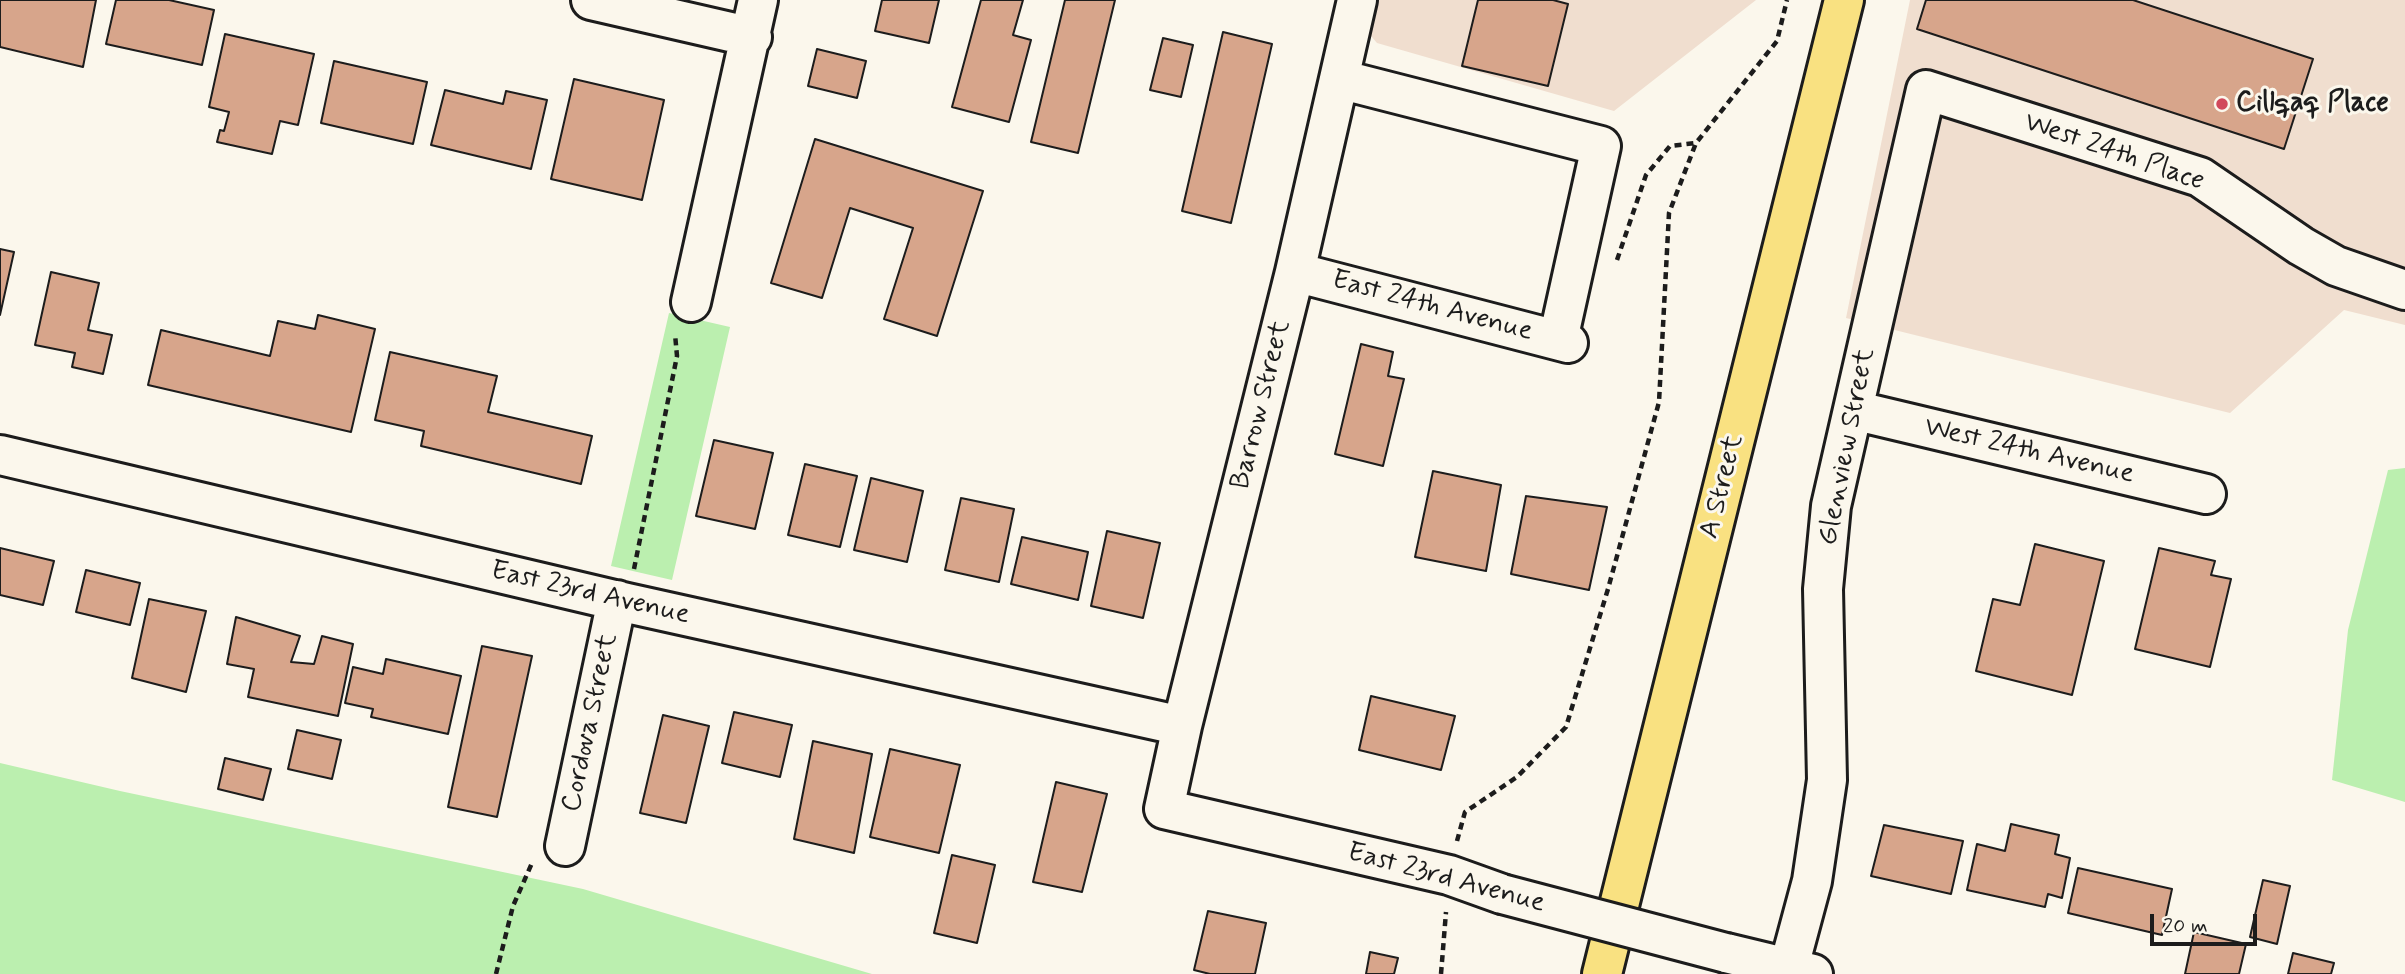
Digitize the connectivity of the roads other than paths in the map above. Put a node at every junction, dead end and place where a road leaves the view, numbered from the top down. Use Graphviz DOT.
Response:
graph roads {
  1 [pos="592,0"];
  2 [pos="758,0"];
  3 [pos="1844,0"];
  4 [pos="1347,3"];
  5 [pos="752,37"];
  6 [pos="1339,79"];
  7 [pos="1926,90"];
  8 [pos="1295,272"];
  9 [pos="2405,290"];
  10 [pos="691,302"];
  11 [pos="1853,410"];
  12 [pos="0,455"];
  13 [pos="2206,494"];
  14 [pos="622,602"];
  15 [pos="1182,726"];
  16 [pos="1164,809"];
  17 [pos="565,846"];
  18 [pos="1797,972"];
  19 [pos="1602,974"];
  1 -- 5 [label="street"];
  2 -- 5 [label="street"];
  3 -- 19 [label="main road, A Street"];
  4 -- 6 [label="street, Barrow Street"];
  5 -- 10 [label="street"];
  6 -- 8 [label="street, Barrow Street"];
  6 -- 8 [label="street, East 24th Avenue"];
  7 -- 9 [label="street, West 24th Place"];
  7 -- 11 [label="street, Glenview Street"];
  8 -- 15 [label="street, Barrow Street"];
  11 -- 13 [label="street, West 24th Avenue"];
  11 -- 18 [label="street, Glenview Street"];
  12 -- 14 [label="street, East 23rd Avenue"];
  14 -- 15 [label="street, East 23rd Avenue"];
  14 -- 17 [label="street, Cordova Street"];
  15 -- 16 [label="street, Barrow Street"];
  16 -- 18 [label="street, East 23rd Avenue, bridge"];
}
